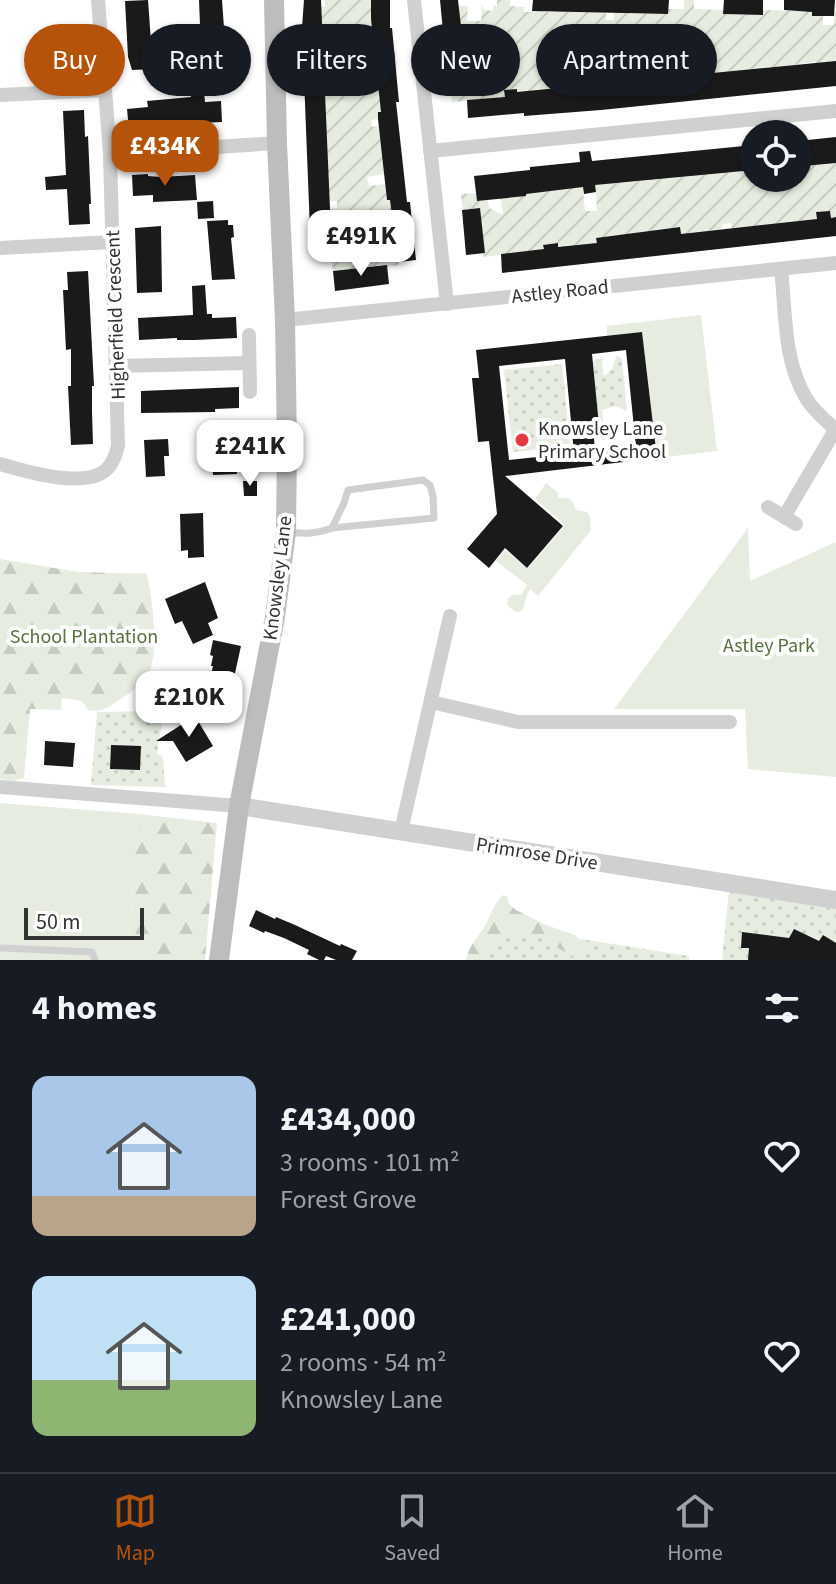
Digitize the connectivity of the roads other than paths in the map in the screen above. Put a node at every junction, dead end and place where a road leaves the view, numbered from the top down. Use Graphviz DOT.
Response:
graph roads {
  1 [pos="98,0"];
  2 [pos="274,0"];
  3 [pos="414,0"];
  4 [pos="100,24"];
  5 [pos="24,94"];
  6 [pos="0,95"];
  7 [pos="105,96"];
  8 [pos="836,111"];
  9 [pos="277,143"];
  10 [pos="430,151"];
  11 [pos="110,154"];
  12 [pos="112,242"];
  13 [pos="0,248"];
  14 [pos="836,263"];
  15 [pos="781,269"];
  16 [pos="447,304"];
  17 [pos="285,320"];
  18 [pos="249,335"];
  19 [pos="249,363"];
  20 [pos="115,366"];
  21 [pos="250,392"];
  22 [pos="836,430"];
  23 [pos="0,464"];
  24 [pos="768,507"];
  25 [pos="332,528"];
  26 [pos="286,532"];
  27 [pos="450,616"];
  28 [pos="431,702"];
  29 [pos="730,722"];
  30 [pos="0,787"];
  31 [pos="239,806"];
  32 [pos="401,831"];
  33 [pos="836,900"];
  34 [pos="2,948"];
  35 [pos="95,960"];
  36 [pos="219,960"];
  1 -- 4 [label="street, Higherfield Crescent"];
  2 -- 9 [label="main road, Knowsley Lane"];
  3 -- 10 [label="street"];
  5 -- 6 [label="street"];
  7 -- 11 [label="street, Higherfield Crescent"];
  8 -- 10 [label="street"];
  9 -- 11 [label="street"];
  9 -- 17 [label="main road, Knowsley Lane"];
  10 -- 16 [label="street"];
  11 -- 12 [label="street, Higherfield Crescent"];
  12 -- 13 [label="street"];
  12 -- 20 [label="street, Higherfield Crescent"];
  14 -- 15 [label="street, Astley Road"];
  15 -- 16 [label="street, Astley Road"];
  15 -- 22 [label="street"];
  16 -- 17 [label="street, Astley Road"];
  17 -- 26 [label="main road, Knowsley Lane"];
  18 -- 19 [label="street"];
  19 -- 20 [label="street"];
  19 -- 21 [label="street"];
  20 -- 23 [label="street, Higherfield Crescent"];
  22 -- 24 [label="street"];
  25 -- 25 [label="lane"];
  25 -- 26 [label="lane"];
  26 -- 31 [label="main road, Knowsley Lane"];
  27 -- 28 [label="street"];
  28 -- 29 [label="street"];
  28 -- 32 [label="street"];
  30 -- 31 [label="street"];
  31 -- 32 [label="street, Primrose Drive"];
  31 -- 36 [label="main road, Knowsley Lane"];
  32 -- 33 [label="street, Primrose Drive"];
  34 -- 35 [label="lane"];
}
